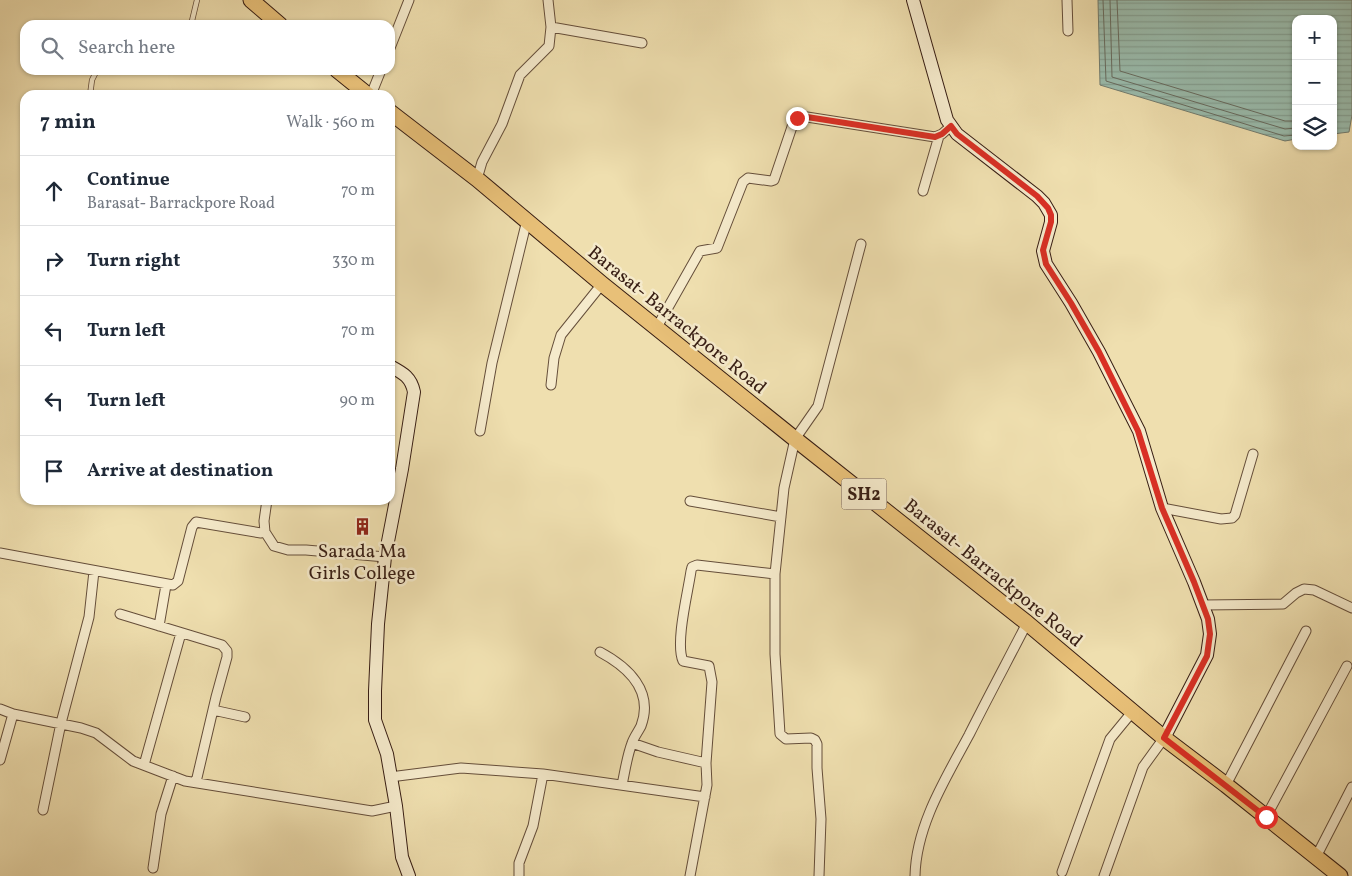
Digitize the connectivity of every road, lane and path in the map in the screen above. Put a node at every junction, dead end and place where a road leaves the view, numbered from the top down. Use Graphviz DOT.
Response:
graph roads {
  1 [pos="197,0"];
  2 [pos="251,0"];
  3 [pos="409,0"];
  4 [pos="548,0"];
  5 [pos="913,0"];
  6 [pos="1067,0"];
  7 [pos="192,20"];
  8 [pos="274,20"];
  9 [pos="551,27"];
  10 [pos="1068,31"];
  11 [pos="395,35"];
  12 [pos="642,43"];
  13 [pos="94,75"];
  14 [pos="344,75"];
  15 [pos="379,75"];
  16 [pos="91,90"];
  17 [pos="363,90"];
  18 [pos="372,90"];
  19 [pos="395,116"];
  20 [pos="951,126"];
  21 [pos="939,136"];
  22 [pos="477,179"];
  23 [pos="923,191"];
  24 [pos="527,220"];
  25 [pos="860,244"];
  26 [pos="602,284"];
  27 [pos="657,327"];
  28 [pos="395,368"];
  29 [pos="551,385"];
  30 [pos="480,431"];
  31 [pos="794,439"];
  32 [pos="1252,454"];
  33 [pos="690,501"];
  34 [pos="266,505"];
  35 [pos="1162,508"];
  36 [pos="781,518"];
  37 [pos="265,532"];
  38 [pos="0,553"];
  39 [pos="385,557"];
  40 [pos="94,571"];
  41 [pos="775,574"];
  42 [pos="166,585"];
  43 [pos="1202,605"];
  44 [pos="1352,608"];
  45 [pos="120,614"];
  46 [pos="1027,623"];
  47 [pos="158,626"];
  48 [pos="1306,631"];
  49 [pos="181,633"];
  50 [pos="600,652"];
  51 [pos="1347,666"];
  52 [pos="0,709"];
  53 [pos="213,710"];
  54 [pos="1133,710"];
  55 [pos="13,714"];
  56 [pos="245,717"];
  57 [pos="61,723"];
  58 [pos="1164,738"];
  59 [pos="632,743"];
  60 [pos="0,760"];
  61 [pos="706,763"];
  62 [pos="144,765"];
  63 [pos="543,774"];
  64 [pos="174,776"];
  65 [pos="390,777"];
  66 [pos="196,782"];
  67 [pos="622,785"];
  68 [pos="1226,785"];
  69 [pos="1352,787"];
  70 [pos="705,797"];
  71 [pos="396,806"];
  72 [pos="43,810"];
  73 [pos="1266,817"];
  74 [pos="1316,858"];
  75 [pos="153,868"];
  76 [pos="1062,872"];
  77 [pos="409,876"];
  78 [pos="519,876"];
  79 [pos="690,876"];
  80 [pos="819,876"];
  81 [pos="915,876"];
  82 [pos="1104,876"];
  83 [pos="1340,876"];
  1 -- 7 [label="lane"];
  2 -- 8 [label="main road"];
  3 -- 11 [label="street"];
  4 -- 9 [label="street"];
  5 -- 20 [label="street"];
  6 -- 10 [label="street"];
  9 -- 12 [label="street"];
  9 -- 22 [label="street"];
  13 -- 16 [label="lane"];
  14 -- 17 [label="main road"];
  15 -- 18 [label="street"];
  19 -- 22 [label="main road, Barasat- Barrackpore Road / SH2"];
  20 -- 21 [label="street"];
  20 -- 35 [label="street"];
  21 -- 23 [label="street"];
  21 -- 27 [label="street"];
  22 -- 24 [label="main road, Barasat- Barrackpore Road / SH2"];
  24 -- 26 [label="main road, Barasat- Barrackpore Road / SH2"];
  24 -- 30 [label="street"];
  25 -- 31 [label="street"];
  26 -- 27 [label="main road, Barasat- Barrackpore Road / SH2"];
  26 -- 29 [label="street"];
  27 -- 31 [label="main road, Barasat- Barrackpore Road / SH2"];
  28 -- 39 [label="street"];
  31 -- 36 [label="street"];
  31 -- 46 [label="main road, Barasat- Barrackpore Road / SH2"];
  32 -- 35 [label="street"];
  33 -- 36 [label="street"];
  34 -- 37 [label="street"];
  35 -- 43 [label="street"];
  36 -- 41 [label="street"];
  37 -- 39 [label="street"];
  37 -- 42 [label="street"];
  38 -- 40 [label="street"];
  39 -- 65 [label="street"];
  40 -- 42 [label="street"];
  40 -- 57 [label="street"];
  41 -- 61 [label="street"];
  41 -- 80 [label="street"];
  42 -- 47 [label="street"];
  43 -- 44 [label="street"];
  43 -- 58 [label="street"];
  45 -- 47 [label="street"];
  46 -- 54 [label="main road, Barasat- Barrackpore Road / SH2"];
  46 -- 81 [label="street"];
  47 -- 49 [label="street"];
  48 -- 68 [label="street"];
  49 -- 53 [label="street"];
  49 -- 62 [label="street"];
  50 -- 59 [label="street"];
  51 -- 73 [label="street"];
  52 -- 55 [label="street"];
  53 -- 56 [label="street"];
  53 -- 66 [label="street"];
  54 -- 58 [label="main road, Barasat- Barrackpore Road / SH2"];
  54 -- 76 [label="street"];
  55 -- 57 [label="street"];
  55 -- 60 [label="street"];
  57 -- 62 [label="street"];
  57 -- 72 [label="street"];
  58 -- 68 [label="main road, Barasat- Barrackpore Road / SH2"];
  58 -- 82 [label="street"];
  59 -- 61 [label="street"];
  59 -- 67 [label="street"];
  61 -- 70 [label="street"];
  62 -- 64 [label="street"];
  63 -- 65 [label="street"];
  63 -- 67 [label="street"];
  63 -- 78 [label="street"];
  64 -- 66 [label="street"];
  64 -- 75 [label="street"];
  65 -- 71 [label="street"];
  66 -- 71 [label="street"];
  67 -- 70 [label="street"];
  68 -- 73 [label="main road, Barasat- Barrackpore Road / SH2"];
  69 -- 74 [label="street"];
  70 -- 79 [label="street"];
  71 -- 77 [label="street"];
  73 -- 74 [label="main road, Barasat- Barrackpore Road / SH2"];
  74 -- 83 [label="main road, Barasat- Barrackpore Road / SH2"];
}
